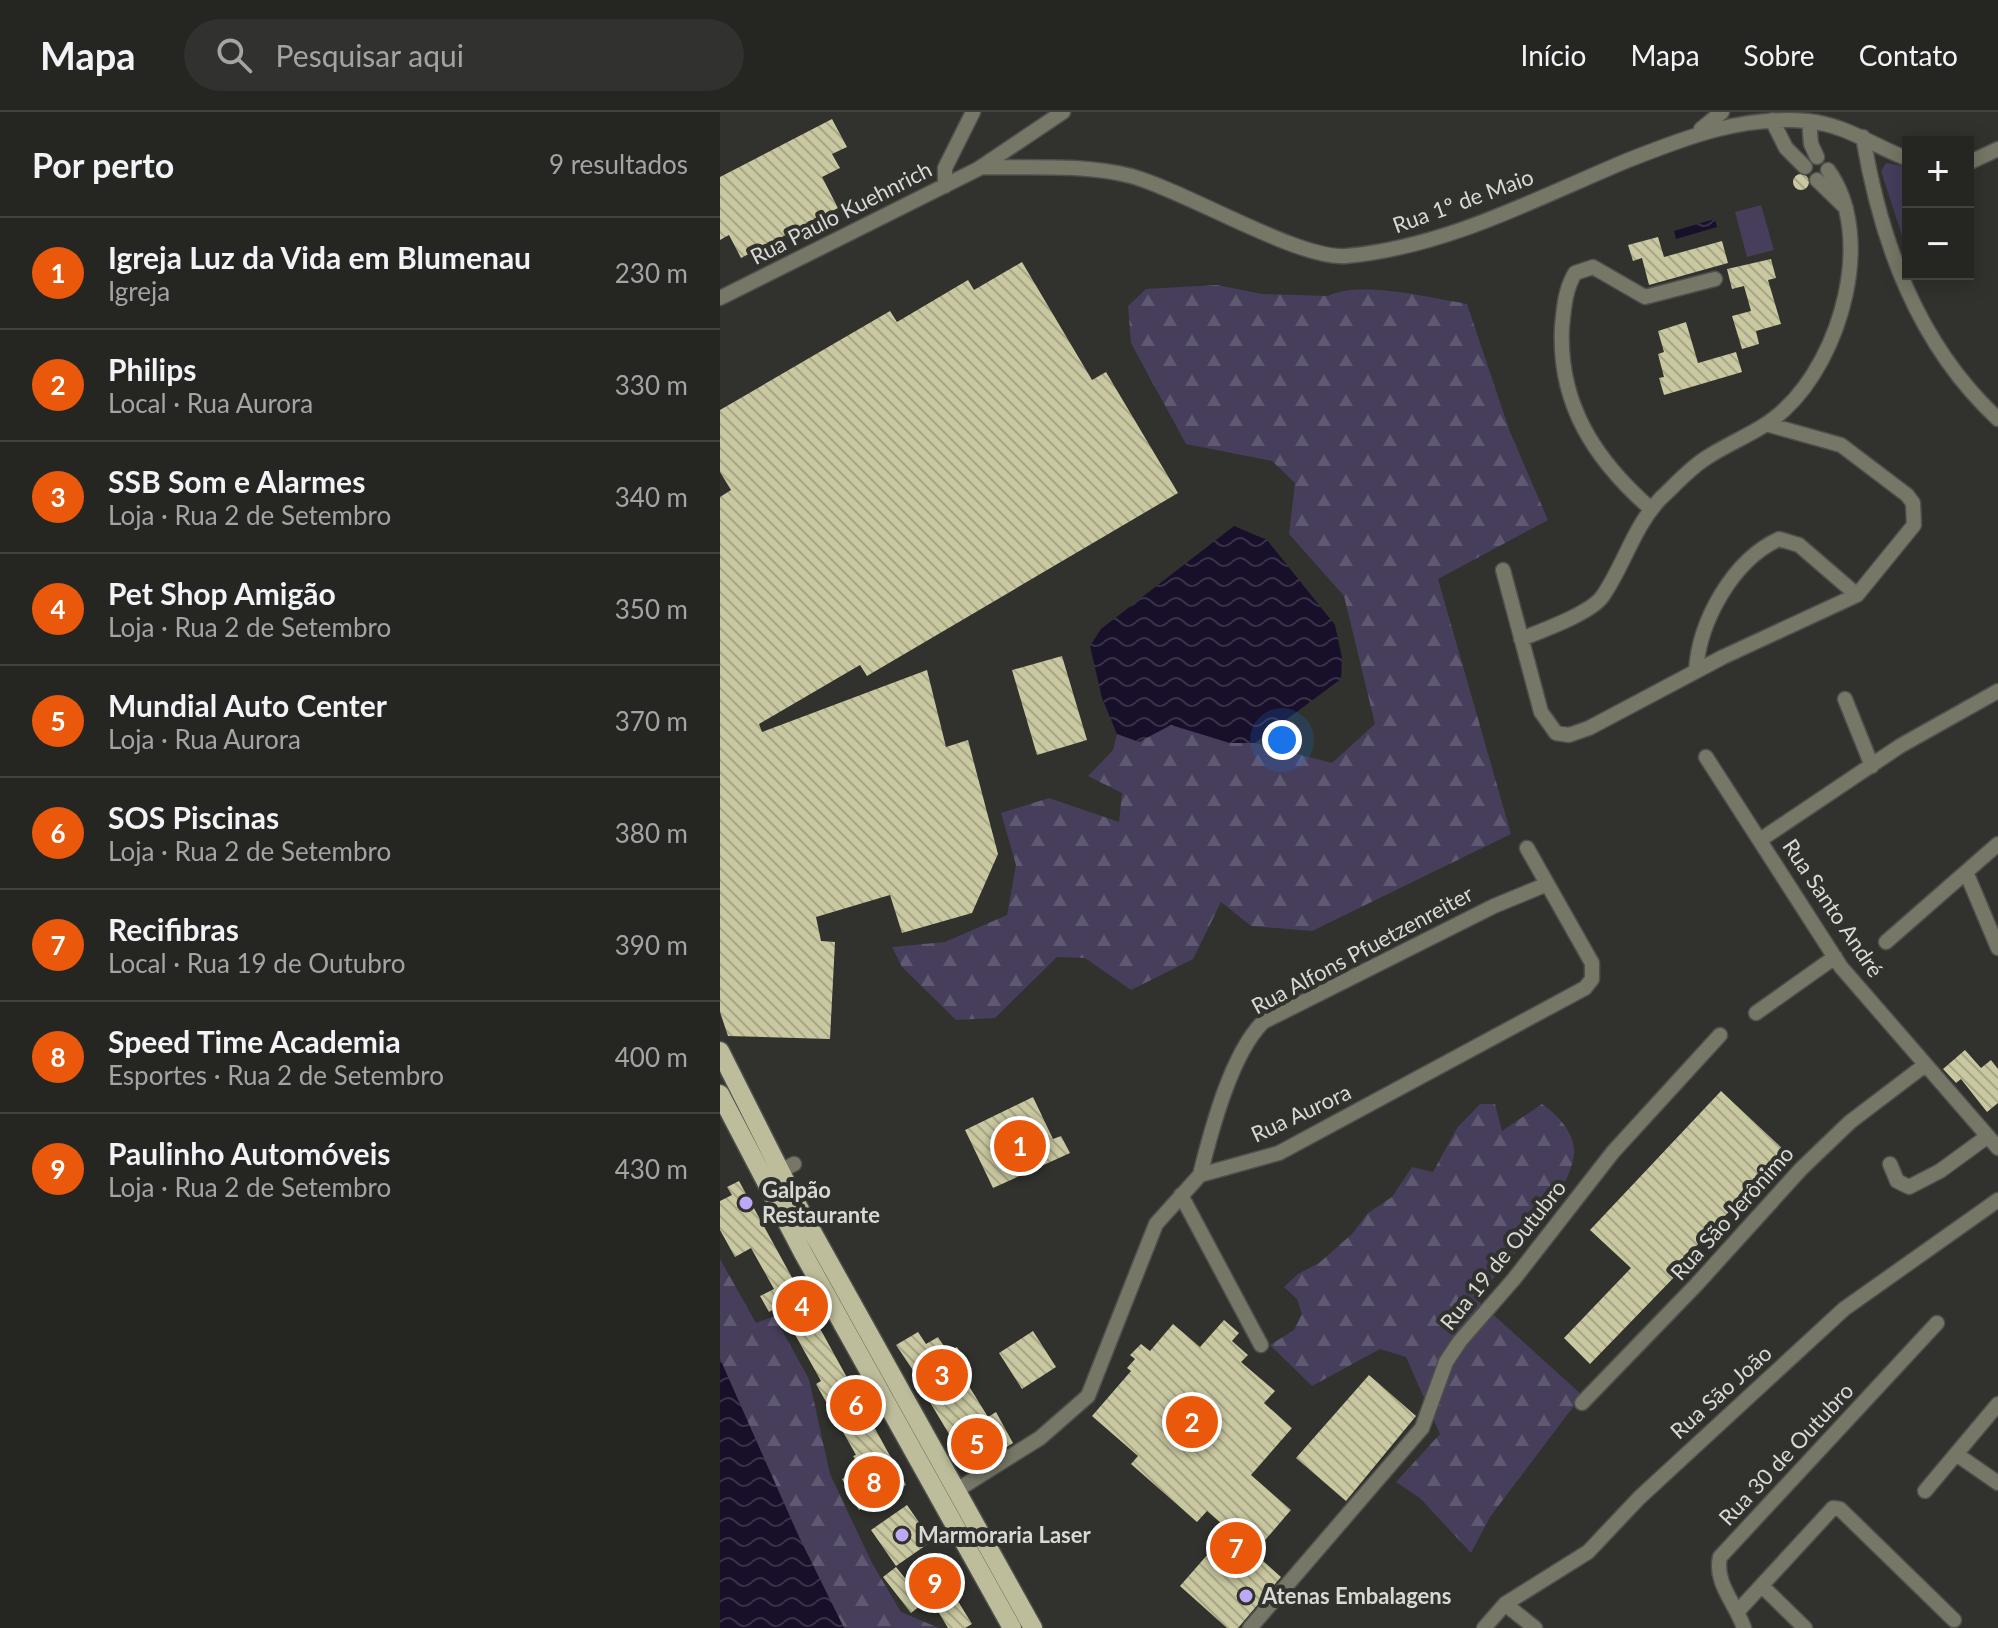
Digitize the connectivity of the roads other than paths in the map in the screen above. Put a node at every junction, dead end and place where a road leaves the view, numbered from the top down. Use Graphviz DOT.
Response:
graph roads {
  1 [pos="973,112"];
  2 [pos="1063,112"];
  3 [pos="1722,112"];
  4 [pos="1772,120"];
  5 [pos="1809,121"];
  6 [pos="1698,132"];
  7 [pos="1863,137"];
  8 [pos="1998,149"];
  9 [pos="1902,156"];
  10 [pos="1817,157"];
  11 [pos="1974,160"];
  12 [pos="981,167"];
  13 [pos="1805,167"];
  14 [pos="1822,175"];
  15 [pos="945,186"];
  16 [pos="1715,279"];
  17 [pos="720,298"];
  18 [pos="1998,419"];
  19 [pos="1766,424"];
  20 [pos="1651,509"];
  21 [pos="1503,570"];
  22 [pos="1857,595"];
  23 [pos="1521,639"];
  24 [pos="1696,671"];
  25 [pos="1998,691"];
  26 [pos="1845,699"];
  27 [pos="1706,757"];
  28 [pos="1872,766"];
  29 [pos="1760,840"];
  30 [pos="1998,844"];
  31 [pos="1527,848"];
  32 [pos="1966,872"];
  33 [pos="1545,885"];
  34 [pos="1886,942"];
  35 [pos="1998,948"];
  36 [pos="1835,957"];
  37 [pos="1756,1013"];
  38 [pos="1720,1035"];
  39 [pos="720,1051"];
  40 [pos="1925,1065"];
  41 [pos="720,1094"];
  42 [pos="1993,1142"];
  43 [pos="1890,1164"];
  44 [pos="1200,1175"];
  45 [pos="1181,1195"];
  46 [pos="1998,1200"];
  47 [pos="1937,1323"];
  48 [pos="1261,1345"];
  49 [pos="1582,1403"];
  50 [pos="1998,1404"];
  51 [pos="1956,1454"];
  52 [pos="1998,1483"];
  53 [pos="957,1490"];
  54 [pos="1925,1491"];
  55 [pos="1762,1586"];
  56 [pos="1505,1604"];
  57 [pos="1738,1611"];
  58 [pos="1954,1620"];
  59 [pos="1012,1628"];
  60 [pos="1033,1628"];
  61 [pos="1250,1628"];
  62 [pos="1484,1628"];
  63 [pos="1535,1628"];
  64 [pos="1744,1628"];
  65 [pos="1805,1628"];
  1 -- 15 [label="street"];
  2 -- 12 [label="street, Rua Paulo Kuehnrich"];
  3 -- 6 [label="street"];
  4 -- 5 [label="street, Rua 1º de Maio"];
  4 -- 6 [label="street, Rua 1º de Maio"];
  4 -- 13 [label="street"];
  5 -- 7 [label="street, Rua 1º de Maio"];
  5 -- 10 [label="street"];
  6 -- 12 [label="street, Rua 1º de Maio"];
  7 -- 9 [label="street, Rua 1º de Maio"];
  7 -- 18 [label="street"];
  8 -- 11 [label="street"];
  12 -- 15 [label="street, Rua Paulo Kuehnrich"];
  14 -- 19 [label="street"];
  15 -- 17 [label="street, Rua Paulo Kuehnrich"];
  16 -- 20 [label="street"];
  19 -- 20 [label="street"];
  19 -- 22 [label="street"];
  20 -- 23 [label="street"];
  21 -- 23 [label="street"];
  22 -- 24 [label="street"];
  22 -- 24 [label="street"];
  23 -- 24 [label="street"];
  25 -- 28 [label="street"];
  26 -- 28 [label="street"];
  27 -- 29 [label="street, Rua Santo André"];
  28 -- 29 [label="street"];
  29 -- 36 [label="street, Rua Santo André"];
  30 -- 32 [label="street"];
  31 -- 33 [label="street"];
  32 -- 34 [label="street"];
  32 -- 35 [label="street"];
  33 -- 44 [label="street, Rua Alfons Pfuetzenreiter"];
  33 -- 44 [label="street, Rua Aurora"];
  36 -- 37 [label="street"];
  36 -- 40 [label="street, Rua Santo André"];
  38 -- 61 [label="street, Rua 19 de Outubro"];
  39 -- 53 [label="main road"];
  40 -- 42 [label="street, Rua Santo André"];
  40 -- 49 [label="street, Rua São Jerônimo"];
  41 -- 59 [label="main road"];
  42 -- 43 [label="street"];
  44 -- 45 [label="street"];
  45 -- 48 [label="street"];
  45 -- 53 [label="street"];
  46 -- 56 [label="street, Rua São João"];
  47 -- 57 [label="street, Rua 30 de Outubro"];
  50 -- 51 [label="street"];
  51 -- 52 [label="street"];
  51 -- 54 [label="street"];
  53 -- 60 [label="main road"];
  55 -- 57 [label="street"];
  55 -- 58 [label="street"];
  55 -- 65 [label="street"];
  56 -- 62 [label="street, Rua São João"];
  56 -- 63 [label="street"];
  57 -- 64 [label="street, Rua 30 de Outubro"];
}
